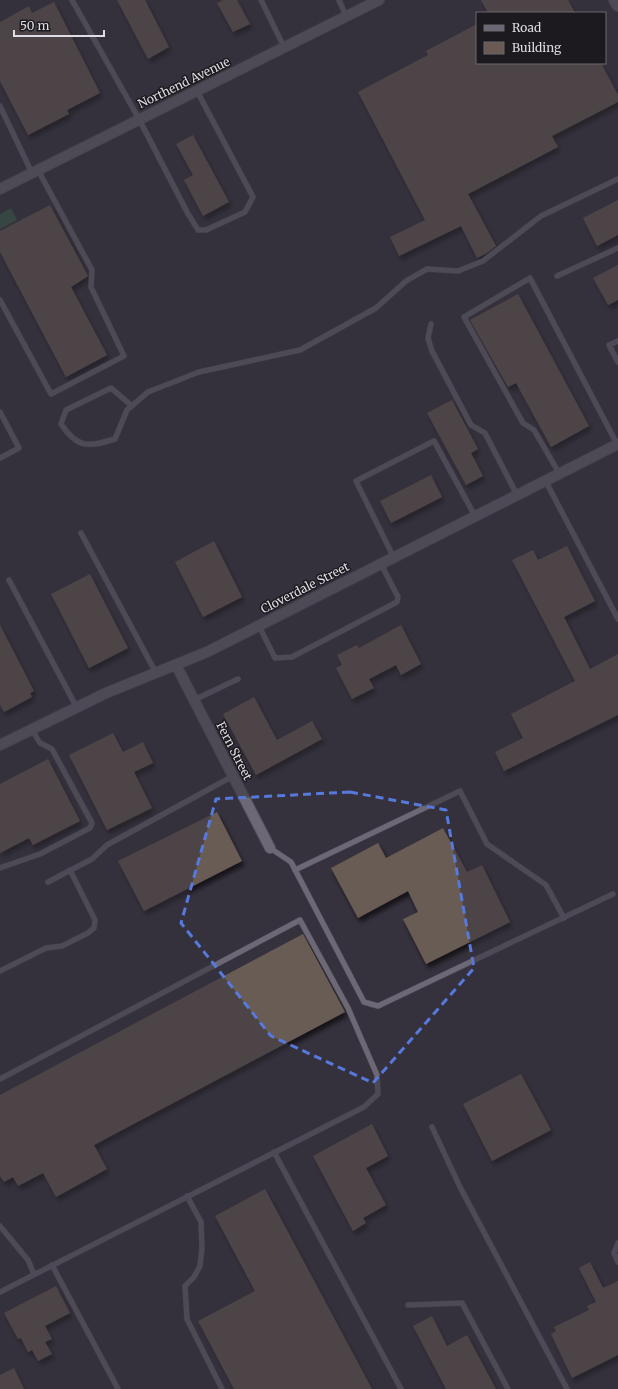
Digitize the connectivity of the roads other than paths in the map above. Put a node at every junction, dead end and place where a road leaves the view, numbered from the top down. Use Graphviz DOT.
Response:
graph roads {
  1 [pos="72,0"];
  2 [pos="261,0"];
  3 [pos="339,0"];
  4 [pos="379,0"];
  5 [pos="615,0"];
  6 [pos="618,5"];
  7 [pos="346,16"];
  8 [pos="284,47"];
  9 [pos="197,91"];
  10 [pos="0,106"];
  11 [pos="139,119"];
  12 [pos="35,171"];
  13 [pos="618,179"];
  14 [pos="0,189"];
  15 [pos="618,248"];
  16 [pos="557,276"];
  17 [pos="0,300"];
  18 [pos="431,324"];
  19 [pos="618,341"];
  20 [pos="618,362"];
  21 [pos="132,406"];
  22 [pos="0,412"];
  23 [pos="618,444"];
  24 [pos="0,458"];
  25 [pos="559,473"];
  26 [pos="545,480"];
  27 [pos="517,495"];
  28 [pos="475,516"];
  29 [pos="81,533"];
  30 [pos="394,558"];
  31 [pos="381,564"];
  32 [pos="10,580"];
  33 [pos="618,619"];
  34 [pos="259,626"];
  35 [pos="176,665"];
  36 [pos="156,673"];
  37 [pos="238,679"];
  38 [pos="194,700"];
  39 [pos="76,708"];
  40 [pos="32,730"];
  41 [pos="0,746"];
  42 [pos="233,776"];
  43 [pos="270,848"];
  44 [pos="0,868"];
  45 [pos="70,870"];
  46 [pos="295,870"];
  47 [pos="48,882"];
  48 [pos="613,894"];
  49 [pos="564,918"];
  50 [pos="0,971"];
  51 [pos="0,1079"];
  52 [pos="432,1127"];
  53 [pos="274,1152"];
  54 [pos="187,1196"];
  55 [pos="0,1226"];
  56 [pos="618,1243"];
  57 [pos="618,1262"];
  58 [pos="52,1265"];
  59 [pos="34,1274"];
  60 [pos="0,1292"];
  61 [pos="408,1304"];
  62 [pos="118,1389"];
  63 [pos="222,1389"];
  64 [pos="401,1389"];
  65 [pos="508,1389"];
  66 [pos="567,1389"];
  1 -- 11 [label="lane"];
  2 -- 8 [label="lane"];
  3 -- 7 [label="lane"];
  4 -- 7 [label="street, Northend Avenue"];
  5 -- 6 [label="street"];
  7 -- 8 [label="street, Northend Avenue"];
  8 -- 9 [label="street, Northend Avenue"];
  9 -- 11 [label="street, Northend Avenue"];
  9 -- 11 [label="lane"];
  10 -- 12 [label="lane"];
  11 -- 12 [label="street, Northend Avenue"];
  12 -- 14 [label="street, Northend Avenue"];
  12 -- 17 [label="lane"];
  13 -- 21 [label="lane"];
  15 -- 16 [label="lane"];
  18 -- 27 [label="lane"];
  19 -- 20 [label="lane"];
  21 -- 21 [label="lane"];
  22 -- 24 [label="lane"];
  23 -- 25 [label="street, Cloverdale Street"];
  23 -- 25 [label="lane"];
  25 -- 26 [label="street, Cloverdale Street"];
  26 -- 27 [label="street, Cloverdale Street"];
  26 -- 33 [label="lane"];
  27 -- 28 [label="street, Cloverdale Street"];
  28 -- 30 [label="street, Cloverdale Street"];
  28 -- 30 [label="lane"];
  29 -- 36 [label="lane"];
  30 -- 31 [label="street, Cloverdale Street"];
  31 -- 34 [label="street, Cloverdale Street"];
  31 -- 34 [label="lane"];
  32 -- 39 [label="lane"];
  34 -- 35 [label="street, Cloverdale Street"];
  35 -- 36 [label="street, Cloverdale Street"];
  35 -- 38 [label="street, Fern Street"];
  36 -- 39 [label="street, Cloverdale Street"];
  37 -- 38 [label="lane"];
  38 -- 42 [label="street, Fern Street"];
  39 -- 40 [label="street, Cloverdale Street"];
  40 -- 41 [label="street, Cloverdale Street"];
  40 -- 44 [label="lane"];
  42 -- 43 [label="street, Fern Street"];
  42 -- 45 [label="lane"];
  43 -- 46 [label="lane"];
  45 -- 47 [label="lane"];
  45 -- 50 [label="lane"];
  46 -- 49 [label="lane"];
  46 -- 49 [label="lane"];
  48 -- 49 [label="lane"];
  51 -- 53 [label="lane"];
  52 -- 66 [label="lane"];
  53 -- 54 [label="lane"];
  53 -- 64 [label="lane"];
  54 -- 58 [label="lane"];
  54 -- 63 [label="lane"];
  55 -- 59 [label="lane"];
  56 -- 57 [label="lane"];
  58 -- 59 [label="lane"];
  58 -- 62 [label="lane"];
  59 -- 60 [label="lane"];
  61 -- 65 [label="lane"];
}
